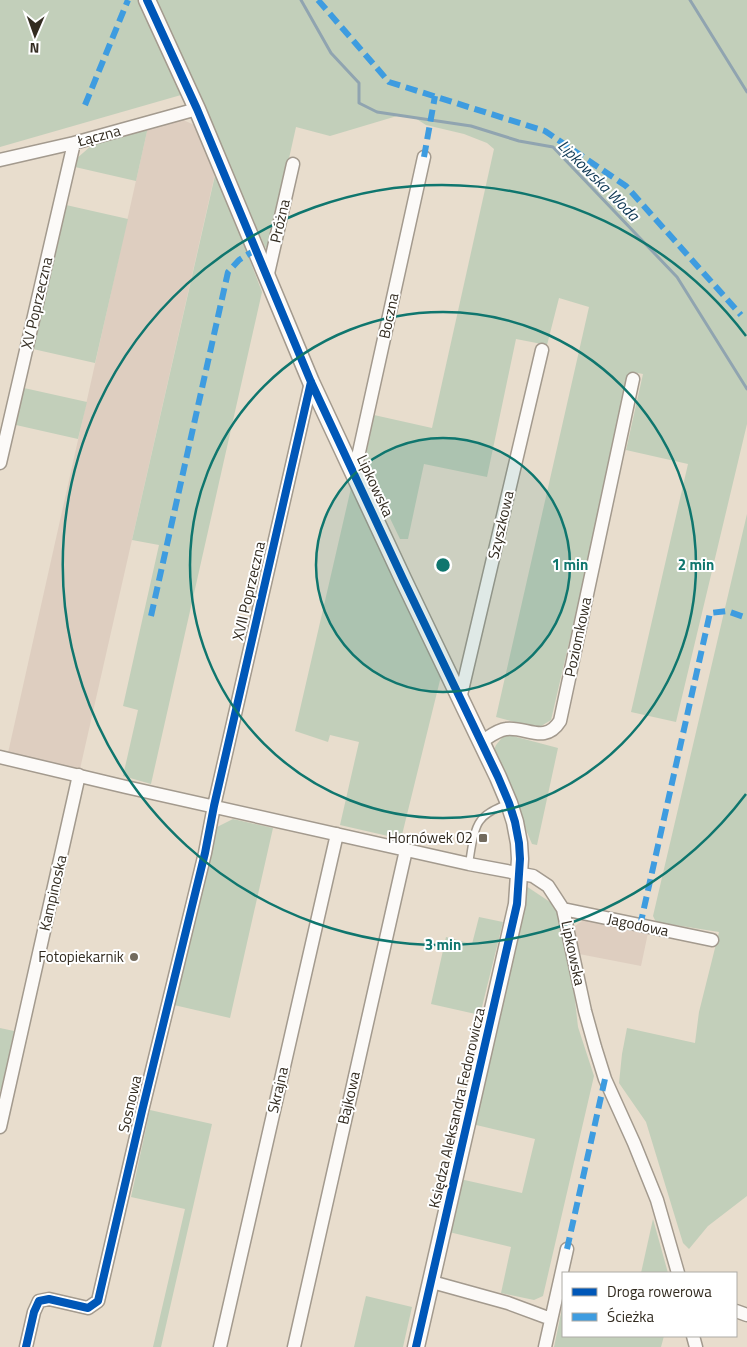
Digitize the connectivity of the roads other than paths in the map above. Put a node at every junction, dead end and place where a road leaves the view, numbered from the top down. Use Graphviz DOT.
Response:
graph roads {
  1 [pos="147,0"];
  2 [pos="197,109"];
  3 [pos="74,142"];
  4 [pos="424,156"];
  5 [pos="0,160"];
  6 [pos="293,164"];
  7 [pos="267,278"];
  8 [pos="542,350"];
  9 [pos="633,379"];
  10 [pos="311,382"];
  11 [pos="0,463"];
  12 [pos="354,475"];
  13 [pos="460,700"];
  14 [pos="481,742"];
  15 [pos="0,757"];
  16 [pos="79,776"];
  17 [pos="509,803"];
  18 [pos="214,806"];
  19 [pos="336,834"];
  20 [pos="406,850"];
  21 [pos="469,864"];
  22 [pos="520,874"];
  23 [pos="564,909"];
  24 [pos="712,940"];
  25 [pos="0,1127"];
  26 [pos="567,1249"];
  27 [pos="562,1272"];
  28 [pos="562,1272"];
  29 [pos="678,1272"];
  30 [pos="432,1282"];
  31 [pos="552,1319"];
  32 [pos="26,1347"];
  33 [pos="220,1347"];
  34 [pos="294,1347"];
  35 [pos="416,1347"];
  36 [pos="545,1347"];
  1 -- 2 [label="street, Lipkowska"];
  2 -- 3 [label="street, Łączna"];
  2 -- 7 [label="street, Lipkowska"];
  3 -- 5 [label="street, Łączna"];
  3 -- 11 [label="street, XV Poprzeczna"];
  4 -- 12 [label="street, Boczna"];
  6 -- 7 [label="street, Próżna"];
  7 -- 10 [label="street, Lipkowska"];
  8 -- 13 [label="street, Szyszkowa"];
  9 -- 14 [label="street, Poziomkowa"];
  10 -- 12 [label="street, Lipkowska"];
  10 -- 18 [label="street, XVII Poprzeczna"];
  12 -- 13 [label="street, Lipkowska"];
  13 -- 14 [label="street, Lipkowska"];
  14 -- 17 [label="street, Lipkowska"];
  15 -- 16 [label="street"];
  16 -- 18 [label="street"];
  16 -- 25 [label="street, Kampinoska"];
  17 -- 21 [label="lane"];
  17 -- 22 [label="street, Lipkowska"];
  18 -- 19 [label="street"];
  18 -- 32 [label="street, Sosnowa"];
  19 -- 20 [label="street"];
  19 -- 33 [label="street, Skrajna"];
  20 -- 21 [label="street"];
  20 -- 34 [label="street, Bajkowa"];
  21 -- 22 [label="street"];
  22 -- 23 [label="street, Lipkowska"];
  22 -- 30 [label="street, Księdza Aleksandra Fedorowicza"];
  23 -- 24 [label="street, Jagodowa"];
  23 -- 29 [label="street, Lipkowska"];
  26 -- 27 [label="street"];
  28 -- 31 [label="street"];
  30 -- 31 [label="street"];
  30 -- 35 [label="street, Księdza Aleksandra Fedorowicza"];
  31 -- 36 [label="street"];
}
